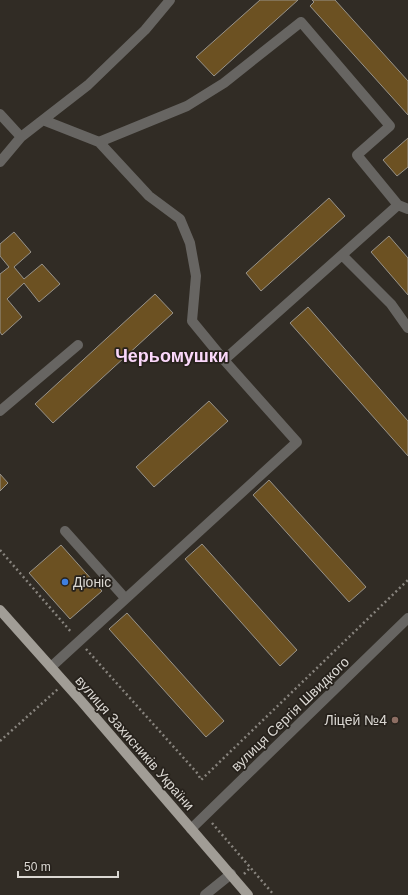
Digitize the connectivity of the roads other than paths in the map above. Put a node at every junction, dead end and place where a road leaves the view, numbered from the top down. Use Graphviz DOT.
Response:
graph roads {
  1 [pos="170,0"];
  2 [pos="0,114"];
  3 [pos="43,120"];
  4 [pos="22,137"];
  5 [pos="99,142"];
  6 [pos="0,162"];
  7 [pos="398,204"];
  8 [pos="408,209"];
  9 [pos="342,255"];
  10 [pos="408,328"];
  11 [pos="78,345"];
  12 [pos="224,360"];
  13 [pos="0,411"];
  14 [pos="65,531"];
  15 [pos="125,598"];
  16 [pos="0,610"];
  17 [pos="408,618"];
  18 [pos="50,667"];
  19 [pos="191,829"];
  20 [pos="231,874"];
  21 [pos="205,895"];
  22 [pos="248,895"];
  1 -- 3 [label="street"];
  2 -- 4 [label="street"];
  3 -- 4 [label="street"];
  3 -- 5 [label="street"];
  4 -- 6 [label="street"];
  5 -- 7 [label="street"];
  5 -- 12 [label="street"];
  7 -- 8 [label="street"];
  7 -- 9 [label="street"];
  9 -- 10 [label="street"];
  9 -- 12 [label="street"];
  11 -- 13 [label="street"];
  12 -- 15 [label="street"];
  14 -- 15 [label="street"];
  15 -- 18 [label="street"];
  16 -- 18 [label="main road, вулиця Захисників України"];
  17 -- 19 [label="street, вулиця Сергія Швидкого"];
  18 -- 19 [label="main road, вулиця Захисників України"];
  19 -- 20 [label="main road, вулиця Захисників України"];
  20 -- 21 [label="street"];
  20 -- 22 [label="main road, вулиця Захисників України"];
}
